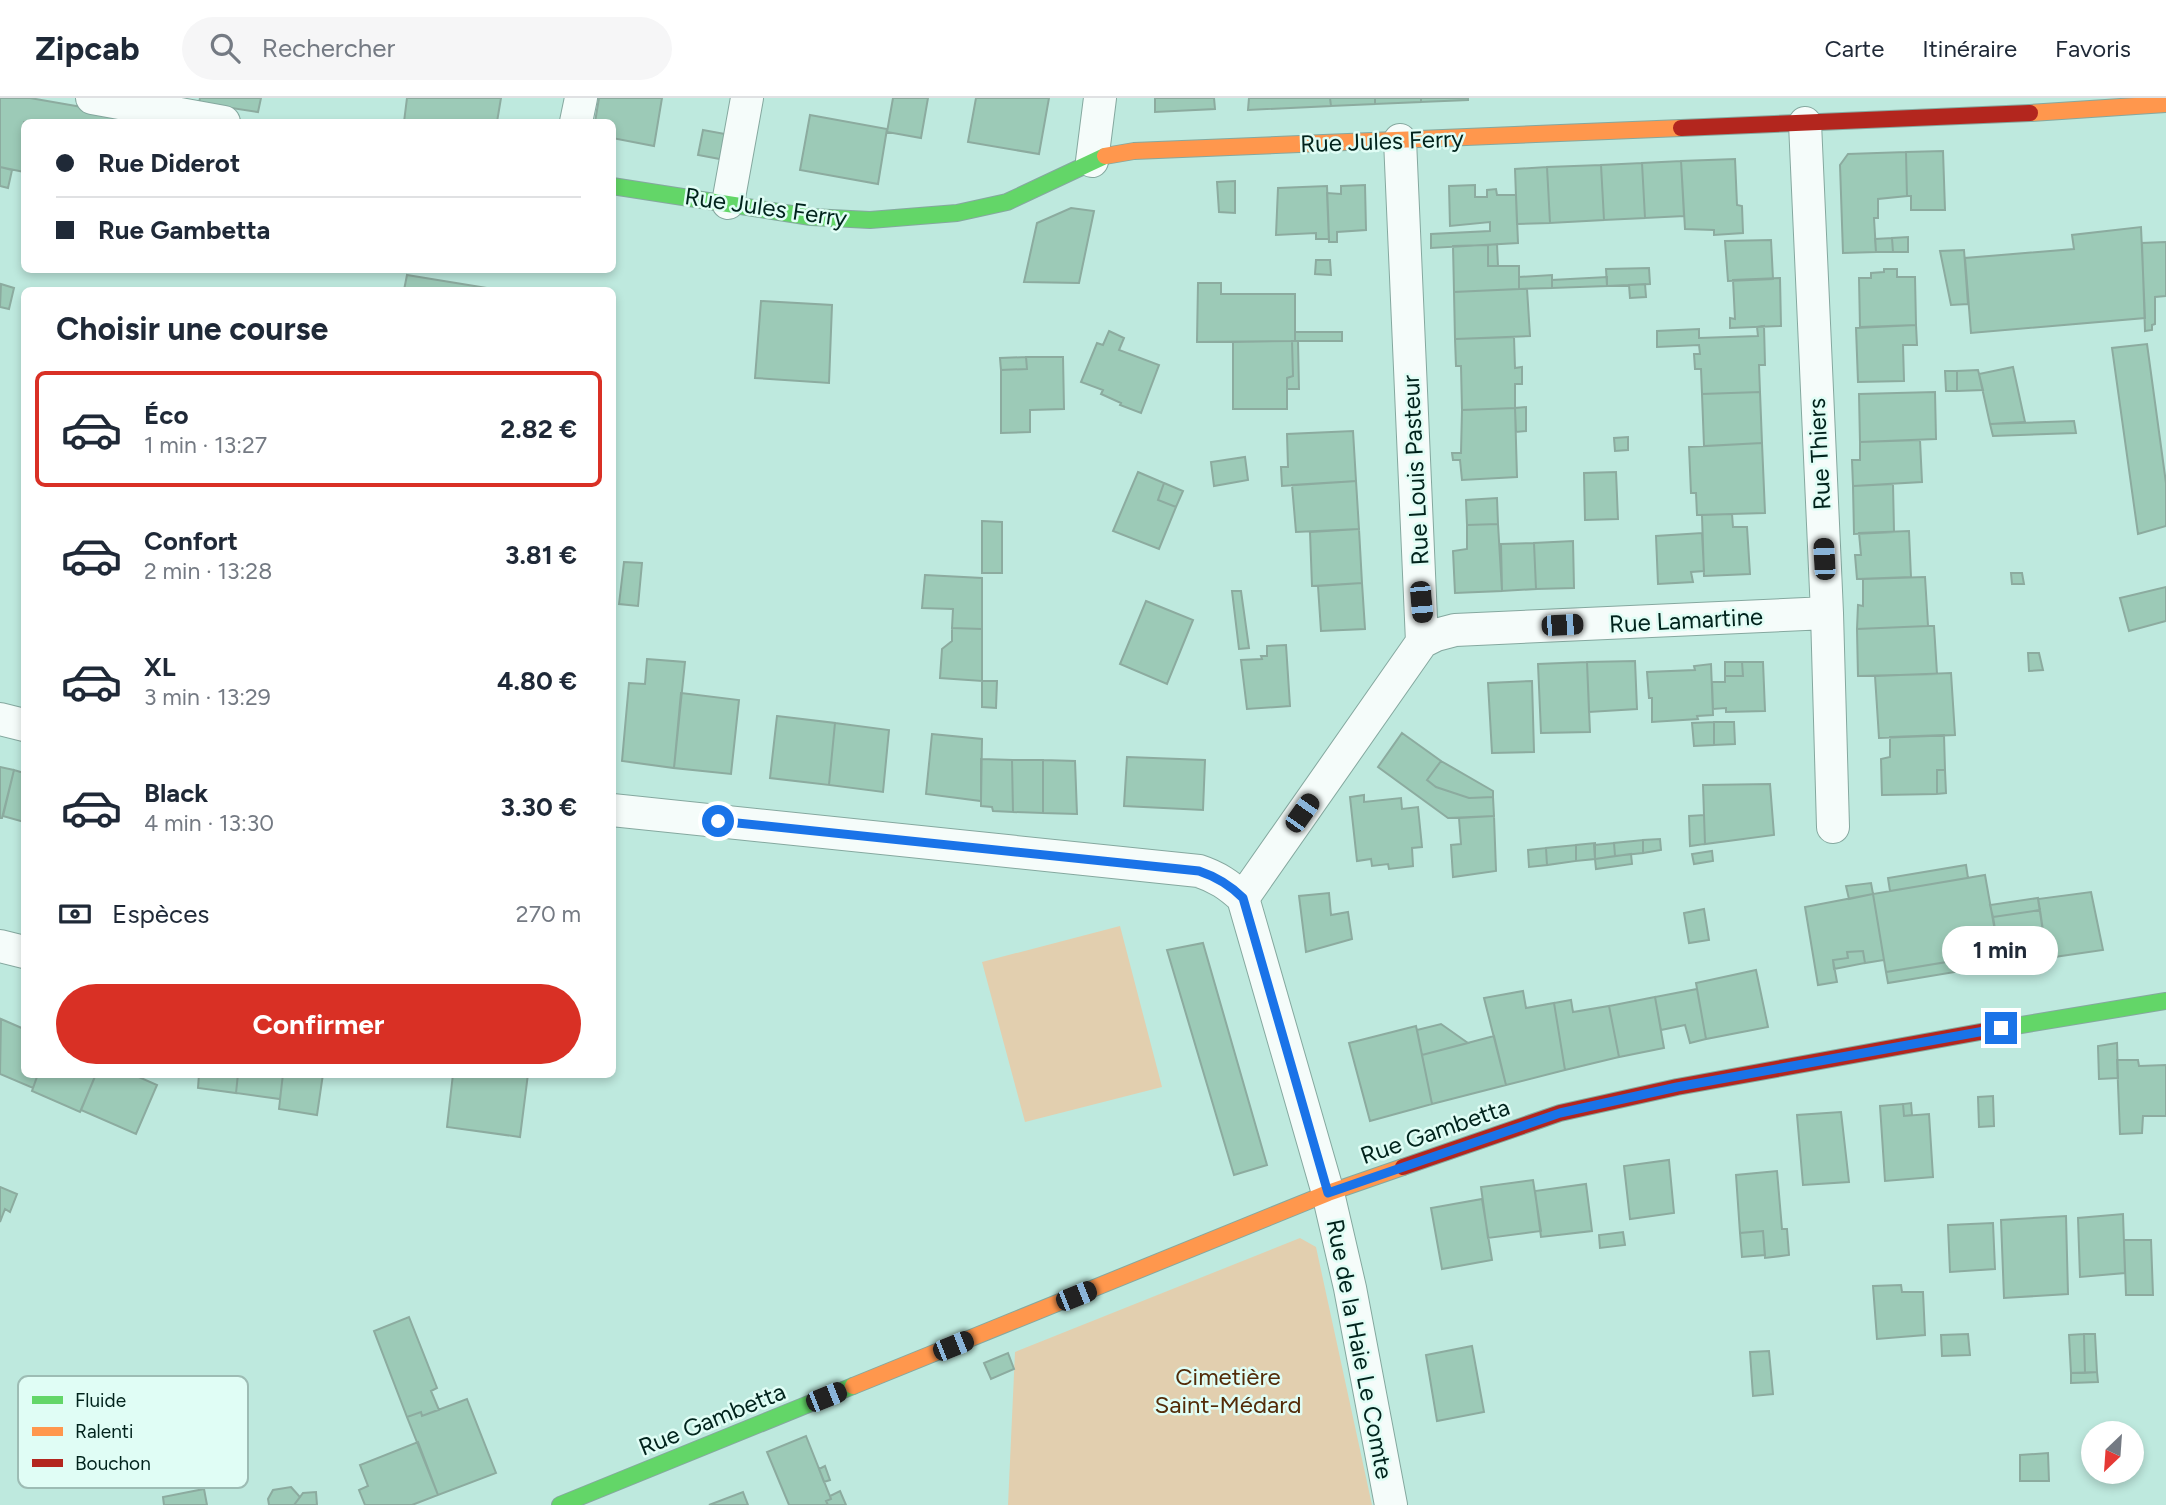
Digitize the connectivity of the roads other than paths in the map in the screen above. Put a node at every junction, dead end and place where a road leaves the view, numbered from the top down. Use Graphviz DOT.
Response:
graph roads {
  1 [pos="92,98"];
  2 [pos="581,98"];
  3 [pos="747,98"];
  4 [pos="1100,98"];
  5 [pos="2166,104"];
  6 [pos="2025,106"];
  7 [pos="208,119"];
  8 [pos="577,119"];
  9 [pos="1805,123"];
  10 [pos="1400,140"];
  11 [pos="1092,161"];
  12 [pos="616,187"];
  13 [pos="728,203"];
  14 [pos="1826,613"];
  15 [pos="1422,642"];
  16 [pos="0,719"];
  17 [pos="21,724"];
  18 [pos="616,810"];
  19 [pos="1833,827"];
  20 [pos="1243,898"];
  21 [pos="0,946"];
  22 [pos="21,951"];
  23 [pos="2166,1001"];
  24 [pos="1328,1193"];
  25 [pos="560,1505"];
  26 [pos="1391,1505"];
  1 -- 7 [label="street"];
  2 -- 8 [label="street"];
  3 -- 13 [label="street"];
  4 -- 11 [label="street"];
  5 -- 6 [label="street, Rue Jules Ferry"];
  6 -- 9 [label="street, Rue Jules Ferry"];
  9 -- 10 [label="street, Rue Jules Ferry"];
  9 -- 14 [label="street, Rue Thiers"];
  10 -- 11 [label="street, Rue Jules Ferry"];
  10 -- 15 [label="street, Rue Louis Pasteur"];
  11 -- 13 [label="street, Rue Jules Ferry"];
  12 -- 13 [label="street, Rue Jules Ferry"];
  14 -- 15 [label="street, Rue Lamartine"];
  14 -- 19 [label="street, Rue Thiers"];
  15 -- 20 [label="street"];
  16 -- 17 [label="street"];
  18 -- 20 [label="street"];
  20 -- 24 [label="street"];
  21 -- 22 [label="street"];
  23 -- 24 [label="street, Rue Gambetta"];
  24 -- 25 [label="street, Rue Gambetta"];
  24 -- 26 [label="street, Rue de la Haie Le Comte"];
}
